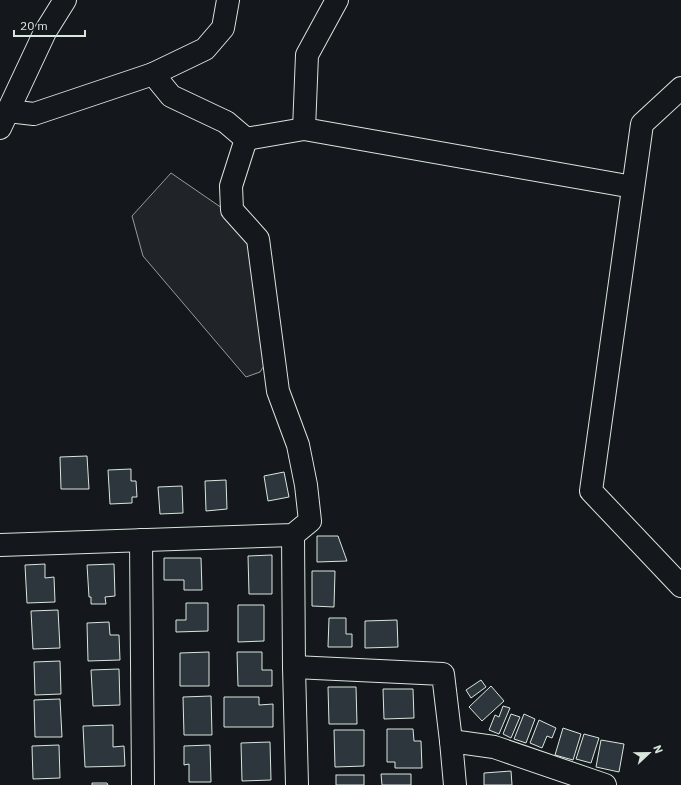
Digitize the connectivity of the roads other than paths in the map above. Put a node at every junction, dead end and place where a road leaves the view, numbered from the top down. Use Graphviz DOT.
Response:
graph roads {
  1 [pos="65,0"];
  2 [pos="228,0"];
  3 [pos="337,0"];
  4 [pos="153,74"];
  5 [pos="681,88"];
  6 [pos="4,119"];
  7 [pos="304,129"];
  8 [pos="246,139"];
  9 [pos="633,187"];
  10 [pos="294,536"];
  11 [pos="141,540"];
  12 [pos="0,545"];
  13 [pos="681,586"];
  14 [pos="294,667"];
  15 [pos="452,741"];
  16 [pos="142,785"];
  17 [pos="297,785"];
  18 [pos="455,785"];
  19 [pos="605,785"];
  1 -- 6 [label="street"];
  2 -- 4 [label="street"];
  3 -- 7 [label="street"];
  4 -- 6 [label="street"];
  4 -- 8 [label="street"];
  5 -- 9 [label="street"];
  7 -- 8 [label="street"];
  7 -- 9 [label="street"];
  8 -- 10 [label="street"];
  9 -- 13 [label="street"];
  10 -- 11 [label="street"];
  10 -- 14 [label="street"];
  11 -- 12 [label="street"];
  11 -- 16 [label="street"];
  14 -- 15 [label="street"];
  14 -- 17 [label="street"];
  15 -- 18 [label="street"];
  15 -- 19 [label="street"];
}
